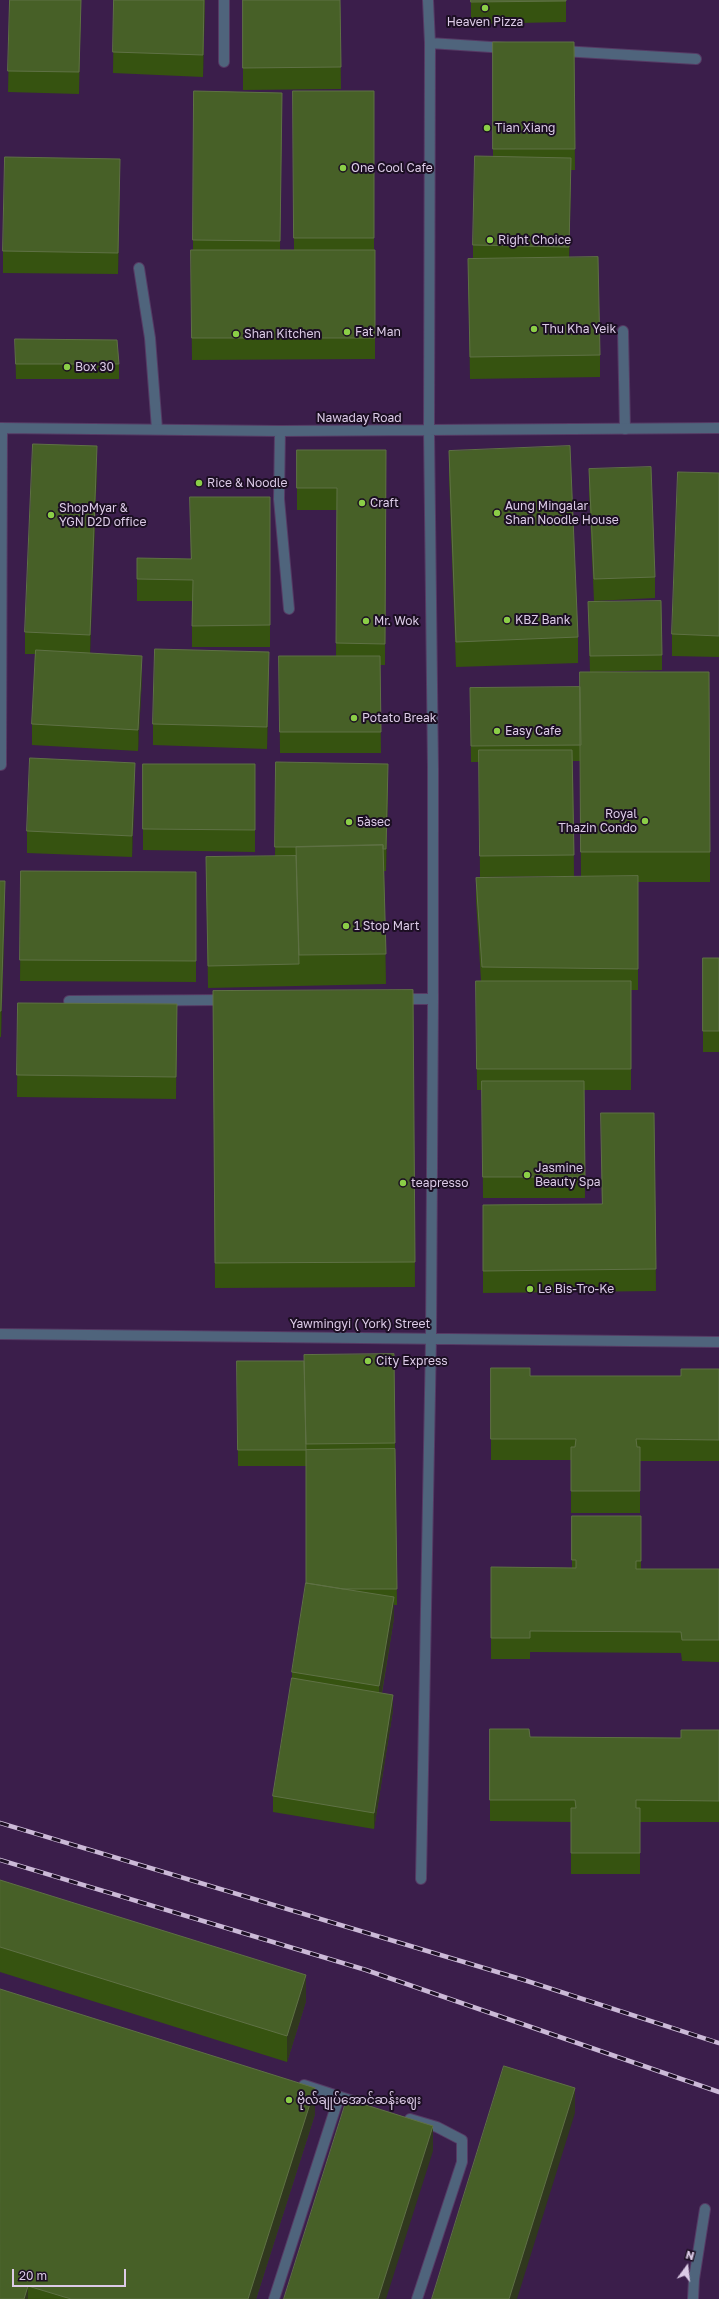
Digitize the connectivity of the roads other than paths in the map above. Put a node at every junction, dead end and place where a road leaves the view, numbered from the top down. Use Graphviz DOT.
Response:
graph roads {
  1 [pos="224,0"];
  2 [pos="428,0"];
  3 [pos="430,43"];
  4 [pos="516,48"];
  5 [pos="548,50"];
  6 [pos="696,59"];
  7 [pos="224,62"];
  8 [pos="139,268"];
  9 [pos="623,331"];
  10 [pos="1,428"];
  11 [pos="719,428"];
  12 [pos="157,429"];
  13 [pos="625,429"];
  14 [pos="280,431"];
  15 [pos="428,431"];
  16 [pos="290,609"];
  17 [pos="1,765"];
  18 [pos="385,999"];
  19 [pos="433,999"];
  20 [pos="235,1000"];
  21 [pos="69,1001"];
  22 [pos="0,1334"];
  23 [pos="431,1338"];
  24 [pos="719,1342"];
  25 [pos="421,1879"];
  26 [pos="295,2083"];
  27 [pos="339,2097"];
  28 [pos="369,2106"];
  29 [pos="399,2115"];
  30 [pos="705,2209"];
  31 [pos="274,2299"];
  32 [pos="417,2299"];
  33 [pos="694,2299"];
  1 -- 7 [label="street"];
  2 -- 3 [label="street"];
  3 -- 4 [label="street"];
  3 -- 15 [label="street"];
  5 -- 6 [label="street"];
  8 -- 12 [label="street"];
  9 -- 13 [label="street"];
  10 -- 12 [label="street, Nawaday Road"];
  10 -- 17 [label="street"];
  11 -- 13 [label="street, Nawaday Road"];
  12 -- 14 [label="street, Nawaday Road"];
  13 -- 15 [label="street, Nawaday Road"];
  14 -- 15 [label="street, Nawaday Road"];
  14 -- 16 [label="street"];
  15 -- 19 [label="street"];
  18 -- 19 [label="street"];
  19 -- 23 [label="street"];
  20 -- 21 [label="street"];
  22 -- 23 [label="street, Yawmingyi ( York) Street"];
  23 -- 24 [label="street, Yawmingyi ( York) Street"];
  23 -- 25 [label="street"];
  26 -- 27 [label="street"];
  27 -- 28 [label="street"];
  27 -- 31 [label="street"];
  29 -- 32 [label="street"];
  30 -- 33 [label="street"];
}
